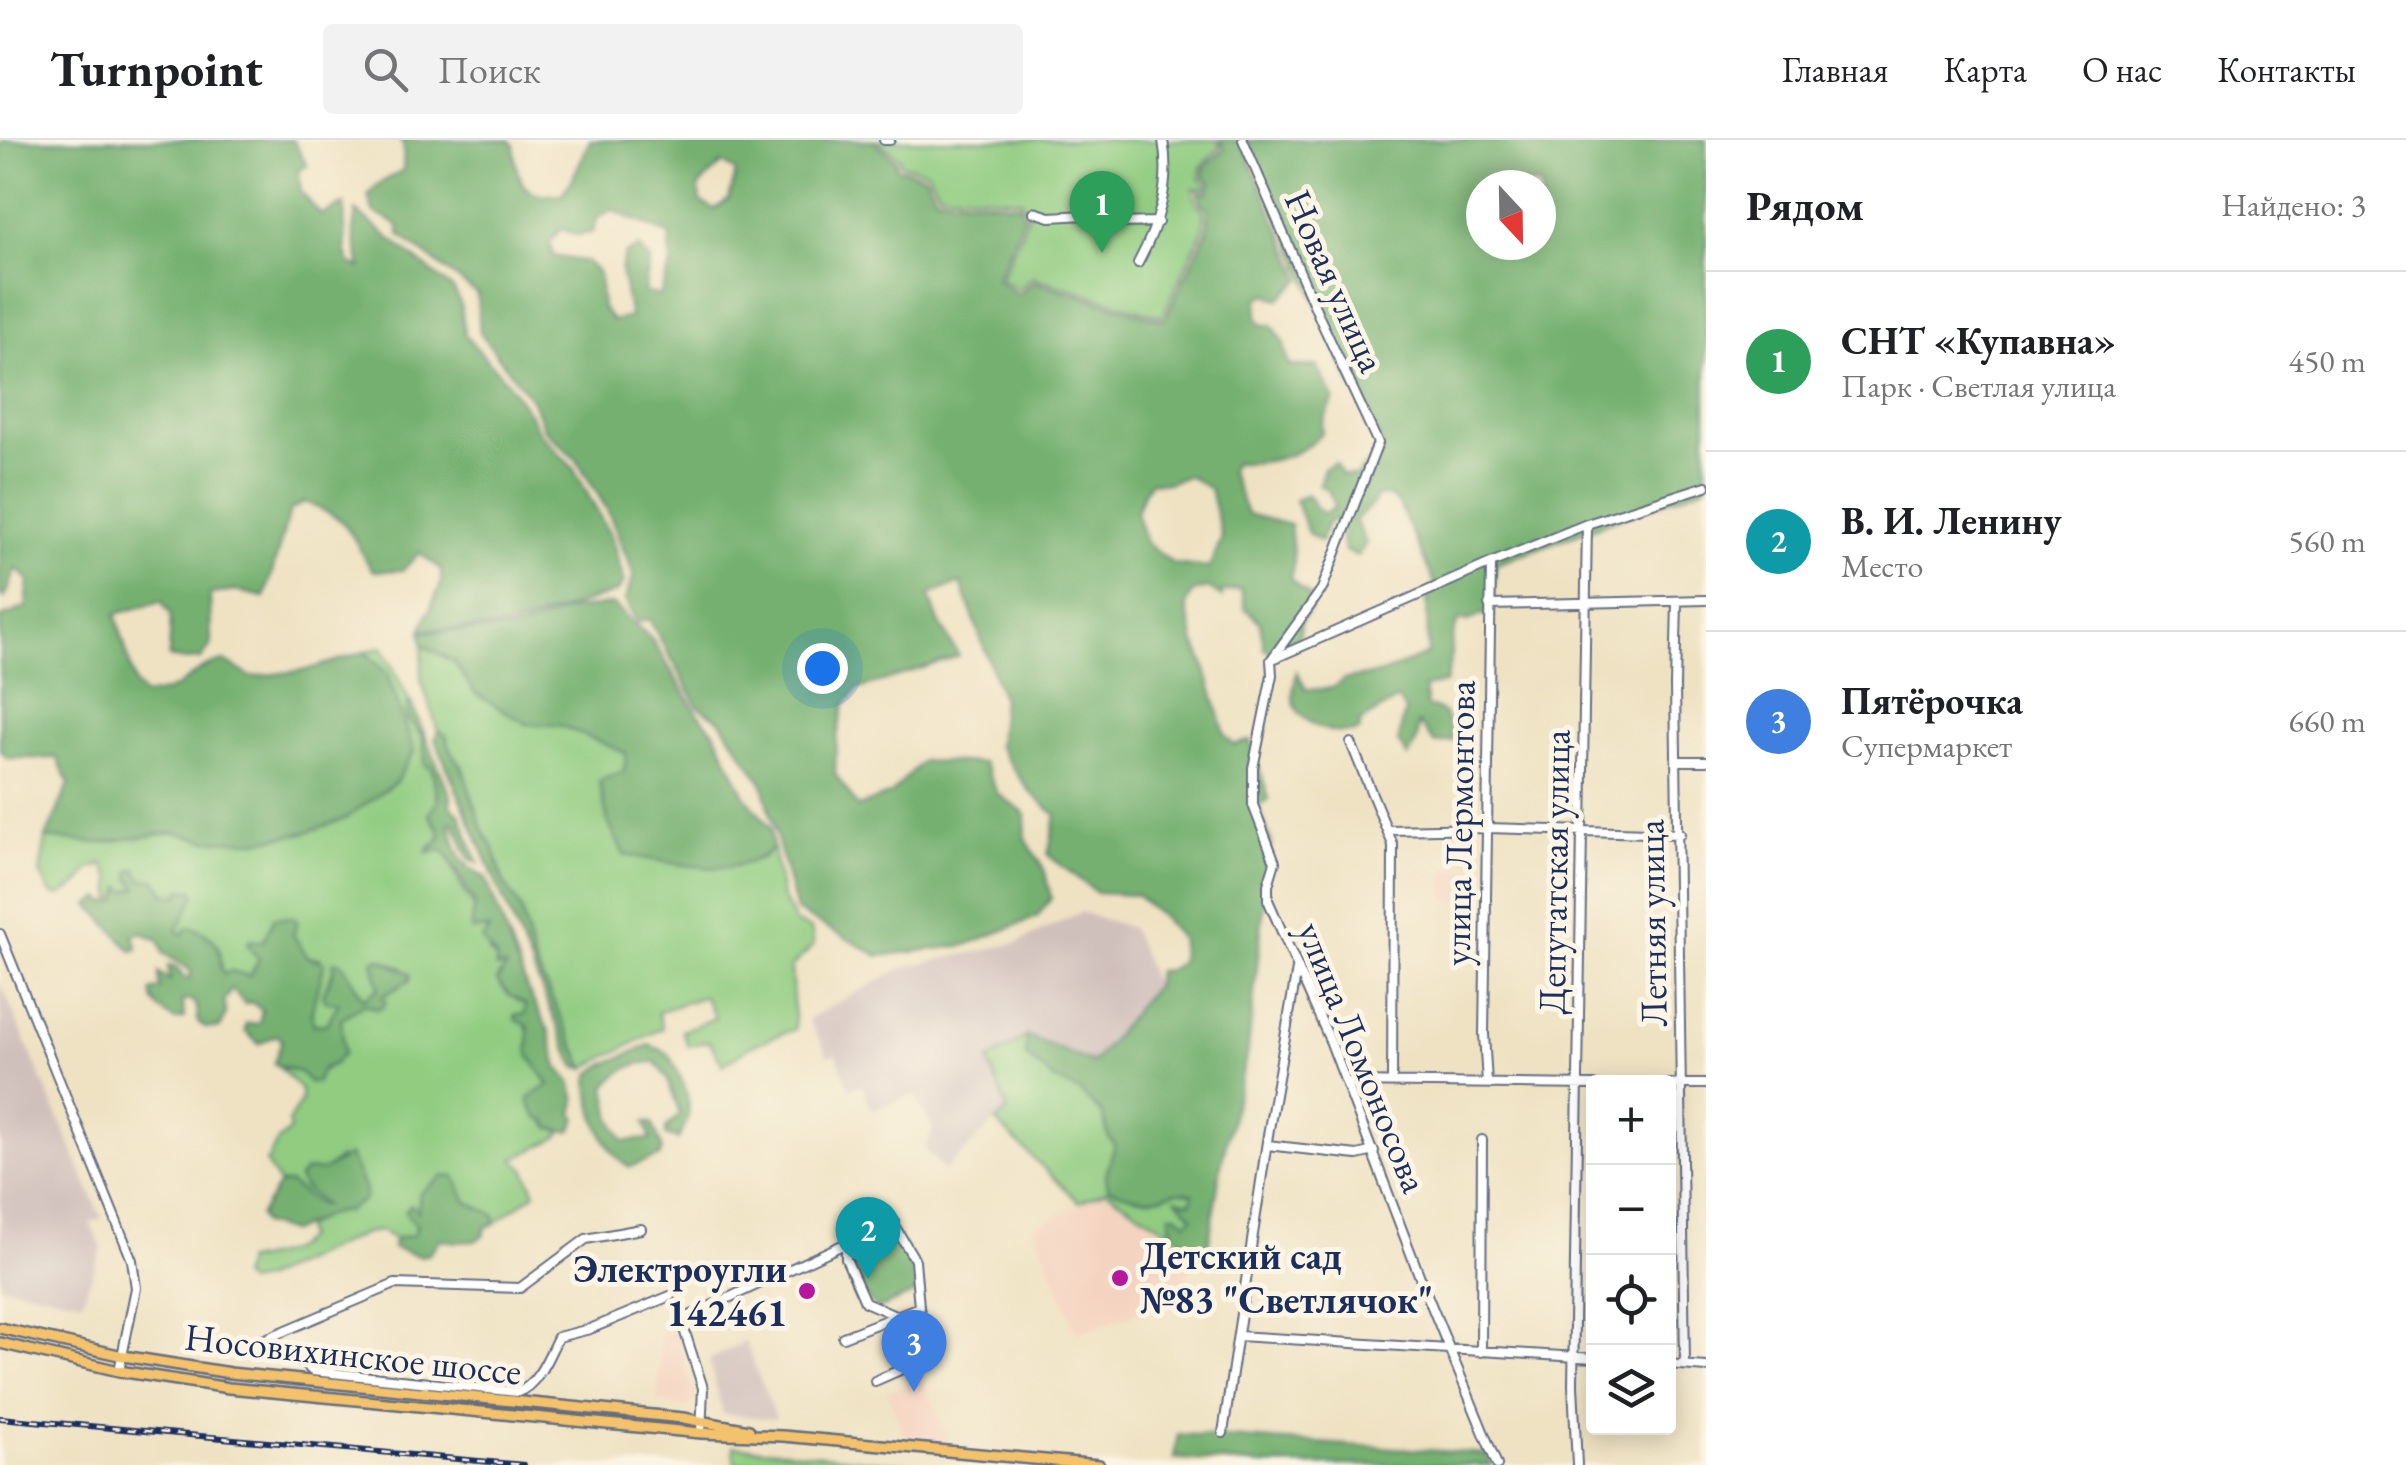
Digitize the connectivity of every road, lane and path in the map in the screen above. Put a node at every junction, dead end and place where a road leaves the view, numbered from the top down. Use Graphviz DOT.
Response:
graph roads {
  1 [pos="1163,140"];
  2 [pos="1243,140"];
  3 [pos="1034,212"];
  4 [pos="1158,222"];
  5 [pos="1138,264"];
  6 [pos="1706,486"];
  7 [pos="1587,524"];
  8 [pos="1490,563"];
  9 [pos="1706,600"];
  10 [pos="1677,601"];
  11 [pos="1585,603"];
  12 [pos="1489,605"];
  13 [pos="1271,660"];
  14 [pos="1351,743"];
  15 [pos="1706,761"];
  16 [pos="1678,762"];
  17 [pos="1488,828"];
  18 [pos="1388,830"];
  19 [pos="1581,830"];
  20 [pos="1680,834"];
  21 [pos="0,934"];
  22 [pos="1298,967"];
  23 [pos="1346,1082"];
  24 [pos="1392,1082"];
  25 [pos="1487,1083"];
  26 [pos="1676,1084"];
  27 [pos="1682,1084"];
  28 [pos="1706,1084"];
  29 [pos="1578,1085"];
  30 [pos="1586,1085"];
  31 [pos="1482,1140"];
  32 [pos="1267,1146"];
  33 [pos="1374,1151"];
  34 [pos="641,1229"];
  35 [pos="846,1243"];
  36 [pos="670,1296"];
  37 [pos="919,1307"];
  38 [pos="895,1316"];
  39 [pos="0,1328"];
  40 [pos="923,1328"];
  41 [pos="1238,1336"];
  42 [pos="844,1337"];
  43 [pos="0,1343"];
  44 [pos="249,1346"];
  45 [pos="1450,1351"];
  46 [pos="1482,1352"];
  47 [pos="123,1356"];
  48 [pos="1574,1357"];
  49 [pos="1586,1358"];
  50 [pos="302,1360"];
  51 [pos="1676,1364"];
  52 [pos="1686,1365"];
  53 [pos="1706,1368"];
  54 [pos="119,1372"];
  55 [pos="876,1381"];
  56 [pos="702,1427"];
  57 [pos="1223,1433"];
  58 [pos="1099,1465"];
  59 [pos="1497,1465"];
  60 [pos="1577,1465"];
  1 -- 4 [label="street"];
  2 -- 13 [label="street, Новая улица"];
  3 -- 4 [label="street"];
  4 -- 5 [label="street"];
  6 -- 7 [label="street"];
  7 -- 8 [label="street"];
  7 -- 11 [label="street, Депутатская улица"];
  8 -- 12 [label="street, улица Лермонтова"];
  8 -- 13 [label="street"];
  9 -- 10 [label="street"];
  10 -- 11 [label="street"];
  10 -- 16 [label="street, Летняя улица"];
  11 -- 12 [label="street"];
  11 -- 19 [label="street, Депутатская улица"];
  12 -- 17 [label="street, улица Лермонтова"];
  13 -- 22 [label="street, улица Ломоносова"];
  14 -- 18 [label="street"];
  15 -- 16 [label="street"];
  16 -- 20 [label="street, Летняя улица"];
  17 -- 18 [label="street"];
  17 -- 19 [label="street"];
  17 -- 25 [label="street, улица Лермонтова"];
  18 -- 24 [label="street"];
  19 -- 20 [label="street"];
  19 -- 29 [label="street, Депутатская улица"];
  20 -- 27 [label="street, Летняя улица"];
  21 -- 47 [label="street"];
  22 -- 23 [label="street, улица Ломоносова"];
  22 -- 32 [label="street"];
  23 -- 24 [label="street"];
  23 -- 33 [label="street, улица Ломоносова"];
  24 -- 25 [label="street"];
  25 -- 29 [label="street"];
  26 -- 27 [label="street"];
  27 -- 28 [label="street"];
  27 -- 52 [label="street, Летняя улица"];
  29 -- 30 [label="street"];
  29 -- 48 [label="street, Депутатская улица"];
  31 -- 46 [label="street"];
  32 -- 33 [label="street"];
  32 -- 41 [label="street"];
  33 -- 45 [label="street, улица Ломоносова"];
  34 -- 44 [label="street"];
  35 -- 37 [label="street"];
  35 -- 38 [label="street"];
  35 -- 56 [label="street"];
  36 -- 50 [label="street"];
  37 -- 38 [label="street"];
  37 -- 40 [label="street"];
  38 -- 40 [label="street"];
  38 -- 42 [label="street"];
  39 -- 47 [label="main road, Носовихинское шоссе"];
  40 -- 55 [label="street"];
  41 -- 45 [label="street"];
  41 -- 57 [label="street"];
  43 -- 54 [label="main road, Носовихинское шоссе"];
  45 -- 46 [label="street"];
  45 -- 59 [label="street, улица Ломоносова"];
  46 -- 48 [label="street"];
  47 -- 54 [label="street"];
  47 -- 56 [label="main road, Носовихинское шоссе"];
  48 -- 49 [label="street"];
  48 -- 60 [label="street, Депутатская улица"];
  51 -- 52 [label="street"];
  52 -- 53 [label="street"];
  54 -- 56 [label="main road, Носовихинское шоссе"];
  56 -- 58 [label="main road, Носовихинское шоссе"];
}
